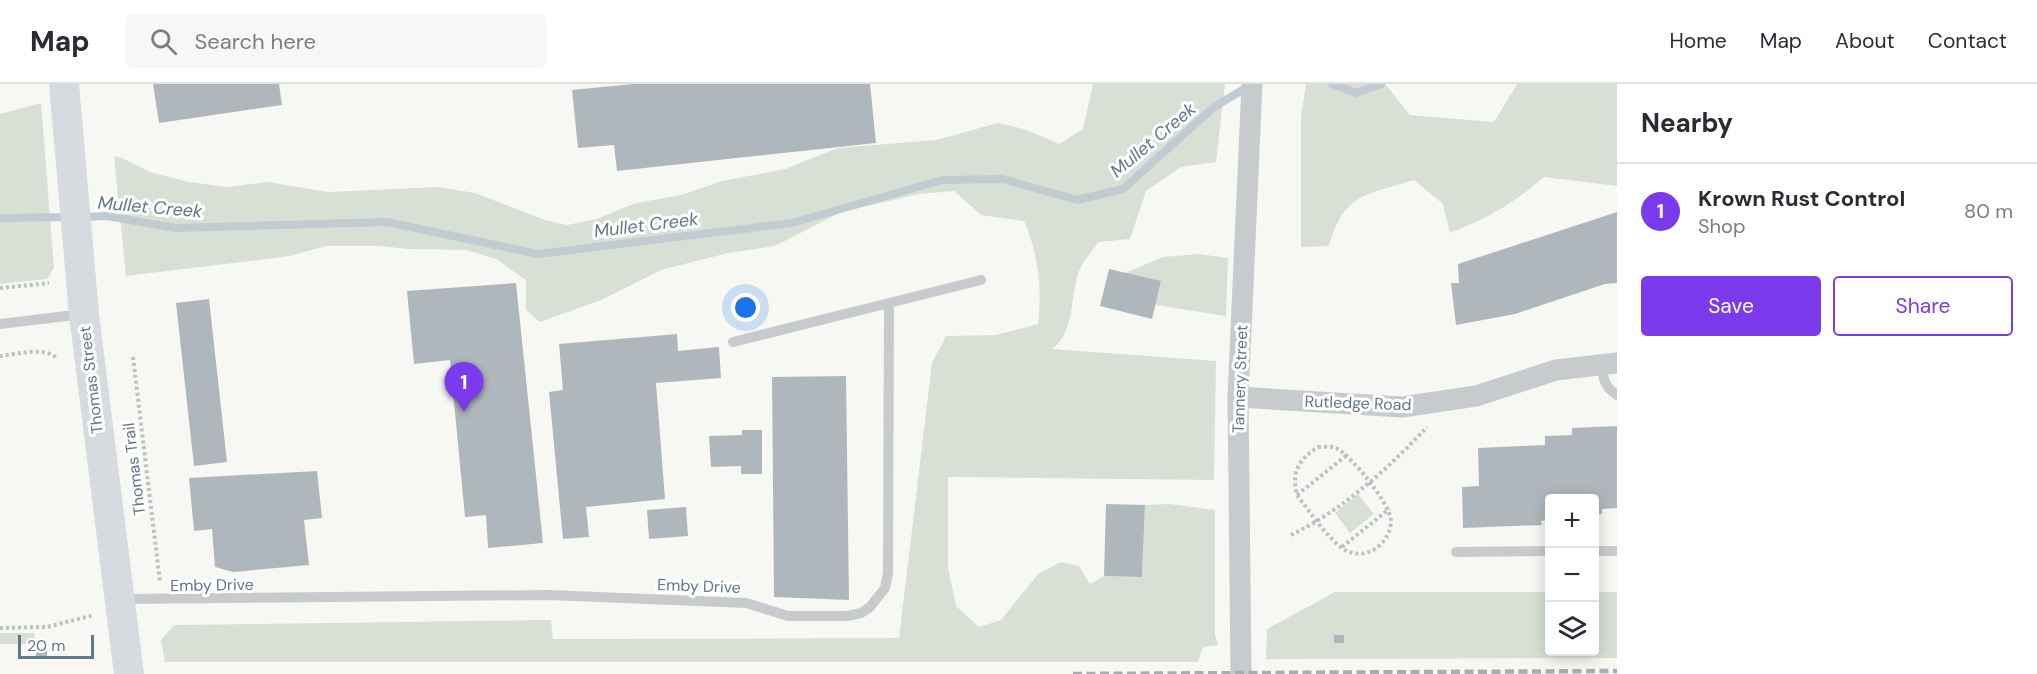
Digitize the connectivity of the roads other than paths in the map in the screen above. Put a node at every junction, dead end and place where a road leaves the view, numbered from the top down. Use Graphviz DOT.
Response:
graph roads {
  1 [pos="64,84"];
  2 [pos="1252,84"];
  3 [pos="981,280"];
  4 [pos="889,303"];
  5 [pos="84,314"];
  6 [pos="0,324"];
  7 [pos="733,342"];
  8 [pos="1609,363"];
  9 [pos="1617,395"];
  10 [pos="1238,397"];
  11 [pos="1617,550"];
  12 [pos="1545,551"];
  13 [pos="1599,551"];
  14 [pos="1456,552"];
  15 [pos="106,607"];
  16 [pos="129,674"];
  17 [pos="1241,674"];
  1 -- 5 [label="street, Thomas Street"];
  2 -- 10 [label="street, Tannery Street"];
  3 -- 4 [label="lane"];
  4 -- 7 [label="lane"];
  4 -- 15 [label="lane, Emby Drive"];
  5 -- 6 [label="lane"];
  5 -- 15 [label="street, Thomas Street"];
  8 -- 9 [label="lane"];
  8 -- 10 [label="street, Rutledge Road"];
  10 -- 17 [label="street, Tannery Street"];
  11 -- 13 [label="lane"];
  12 -- 14 [label="lane"];
  15 -- 16 [label="street, Thomas Street"];
}
